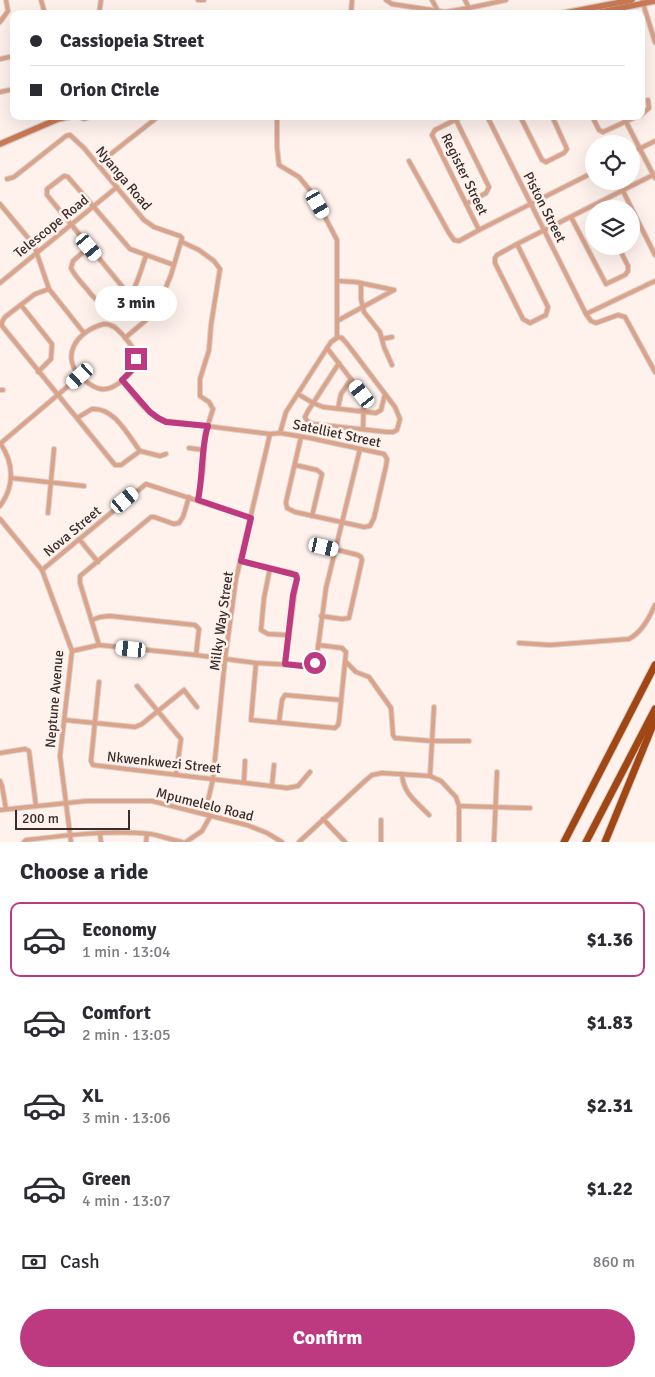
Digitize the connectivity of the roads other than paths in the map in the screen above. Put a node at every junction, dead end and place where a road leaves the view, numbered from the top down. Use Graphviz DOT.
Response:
graph roads {
  1 [pos="6,0"];
  2 [pos="198,0"];
  3 [pos="204,0"];
  4 [pos="386,0"];
  5 [pos="465,0"];
  6 [pos="506,0"];
  7 [pos="632,0"];
  8 [pos="498,1"];
  9 [pos="655,1"];
  10 [pos="643,2"];
  11 [pos="469,8"];
  12 [pos="431,10"];
  13 [pos="448,10"];
  14 [pos="581,10"];
  15 [pos="608,10"];
  16 [pos="0,22"];
  17 [pos="655,42"];
  18 [pos="648,100"];
  19 [pos="645,111"];
  20 [pos="57,120"];
  21 [pos="154,120"];
  22 [pos="277,120"];
  23 [pos="456,120"];
  24 [pos="489,120"];
  25 [pos="522,120"];
  26 [pos="554,120"];
  27 [pos="594,120"];
  28 [pos="630,120"];
  29 [pos="626,122"];
  30 [pos="633,135"];
  31 [pos="655,141"];
  32 [pos="0,144"];
  33 [pos="640,148"];
  34 [pos="409,161"];
  35 [pos="98,164"];
  36 [pos="655,176"];
  37 [pos="585,177"];
  38 [pos="8,179"];
  39 [pos="117,187"];
  40 [pos="623,191"];
  41 [pos="605,200"];
  42 [pos="0,204"];
  43 [pos="466,204"];
  44 [pos="531,204"];
  45 [pos="93,207"];
  46 [pos="585,210"];
  47 [pos="571,217"];
  48 [pos="71,225"];
  49 [pos="479,230"];
  50 [pos="544,230"];
  51 [pos="182,242"];
  52 [pos="517,244"];
  53 [pos="585,244"];
  54 [pos="89,247"];
  55 [pos="37,252"];
  56 [pos="591,255"];
  57 [pos="622,255"];
  58 [pos="655,255"];
  59 [pos="146,256"];
  60 [pos="174,265"];
  61 [pos="338,281"];
  62 [pos="655,281"];
  63 [pos="0,283"];
  64 [pos="361,283"];
  65 [pos="48,289"];
  66 [pos="130,296"];
  67 [pos="21,305"];
  68 [pos="363,308"];
  69 [pos="586,314"];
  70 [pos="337,321"];
  71 [pos="84,333"];
  72 [pos="337,337"];
  73 [pos="125,338"];
  74 [pos="392,338"];
  75 [pos="382,339"];
  76 [pos="327,348"];
  77 [pos="339,363"];
  78 [pos="392,365"];
  79 [pos="38,372"];
  80 [pos="655,372"];
  81 [pos="80,376"];
  82 [pos="351,378"];
  83 [pos="122,380"];
  84 [pos="298,394"];
  85 [pos="385,394"];
  86 [pos="58,396"];
  87 [pos="313,403"];
  88 [pos="338,408"];
  89 [pos="364,412"];
  90 [pos="77,418"];
  91 [pos="208,426"];
  92 [pos="363,429"];
  93 [pos="280,433"];
  94 [pos="270,434"];
  95 [pos="301,436"];
  96 [pos="0,443"];
  97 [pos="189,448"];
  98 [pos="54,449"];
  99 [pos="360,449"];
  100 [pos="140,450"];
  101 [pos="204,450"];
  102 [pos="166,454"];
  103 [pos="295,465"];
  104 [pos="11,478"];
  105 [pos="51,482"];
  106 [pos="84,486"];
  107 [pos="189,497"];
  108 [pos="198,500"];
  109 [pos="0,506"];
  110 [pos="48,513"];
  111 [pos="312,516"];
  112 [pos="251,518"];
  113 [pos="0,519"];
  114 [pos="342,521"];
  115 [pos="79,539"];
  116 [pos="314,544"];
  117 [pos="335,550"];
  118 [pos="241,561"];
  119 [pos="98,562"];
  120 [pos="270,568"];
  121 [pos="42,570"];
  122 [pos="655,605"];
  123 [pos="321,616"];
  124 [pos="92,620"];
  125 [pos="288,635"];
  126 [pos="519,643"];
  127 [pos="99,645"];
  128 [pos="318,645"];
  129 [pos="72,651"];
  130 [pos="196,655"];
  131 [pos="225,658"];
  132 [pos="346,662"];
  133 [pos="256,663"];
  134 [pos="285,664"];
  135 [pos="655,665"];
  136 [pos="99,682"];
  137 [pos="137,686"];
  138 [pos="341,700"];
  139 [pos="434,706"];
  140 [pos="197,707"];
  141 [pos="655,709"];
  142 [pos="157,712"];
  143 [pos="64,720"];
  144 [pos="655,720"];
  145 [pos="279,722"];
  146 [pos="95,724"];
  147 [pos="432,741"];
  148 [pos="469,741"];
  149 [pos="0,753"];
  150 [pos="245,761"];
  151 [pos="274,764"];
  152 [pos="310,772"];
  153 [pos="497,772"];
  154 [pos="176,774"];
  155 [pos="402,774"];
  156 [pos="430,776"];
  157 [pos="213,779"];
  158 [pos="0,781"];
  159 [pos="244,782"];
  160 [pos="272,786"];
  161 [pos="1,787"];
  162 [pos="66,803"];
  163 [pos="36,806"];
  164 [pos="459,806"];
  165 [pos="495,807"];
  166 [pos="530,808"];
  167 [pos="6,809"];
  168 [pos="0,810"];
  169 [pos="205,814"];
  170 [pos="211,815"];
  171 [pos="430,815"];
  172 [pos="323,819"];
  173 [pos="381,820"];
  174 [pos="100,834"];
  175 [pos="147,834"];
  176 [pos="70,835"];
  177 [pos="25,841"];
  178 [pos="71,842"];
  179 [pos="100,842"];
  180 [pos="146,842"];
  181 [pos="182,842"];
  182 [pos="186,842"];
  183 [pos="282,842"];
  184 [pos="299,842"];
  185 [pos="345,842"];
  186 [pos="380,842"];
  187 [pos="459,842"];
  188 [pos="494,842"];
  189 [pos="563,842"];
  190 [pos="586,842"];
  191 [pos="605,842"];
  1 -- 16 [label="street"];
  2 -- 3 [label="street"];
  4 -- 12 [label="street"];
  5 -- 11 [label="street"];
  6 -- 8 [label="street"];
  7 -- 14 [label="main road"];
  8 -- 11 [label="street"];
  9 -- 10 [label="main road"];
  10 -- 15 [label="main road"];
  10 -- 17 [label="street"];
  11 -- 13 [label="street"];
  18 -- 19 [label="street"];
  20 -- 32 [label="main road"];
  21 -- 35 [label="street"];
  22 -- 61 [label="street"];
  23 -- 43 [label="street"];
  23 -- 43 [label="street, Register Street"];
  24 -- 44 [label="street, Piston Street"];
  25 -- 26 [label="street"];
  27 -- 29 [label="street"];
  28 -- 29 [label="street"];
  29 -- 30 [label="street"];
  31 -- 33 [label="street"];
  33 -- 36 [label="street"];
  34 -- 49 [label="street"];
  35 -- 38 [label="street, Nyanga Road"];
  35 -- 39 [label="street, Nyanga Road"];
  36 -- 40 [label="street"];
  37 -- 44 [label="street"];
  39 -- 45 [label="street, Telescope Road"];
  39 -- 51 [label="street, Nyanga Road"];
  40 -- 41 [label="street"];
  40 -- 58 [label="street"];
  42 -- 55 [label="street"];
  43 -- 49 [label="street, Register Street"];
  44 -- 49 [label="street"];
  44 -- 50 [label="street, Piston Street"];
  45 -- 48 [label="street, Telescope Road"];
  45 -- 48 [label="street"];
  45 -- 59 [label="street"];
  46 -- 47 [label="street"];
  47 -- 50 [label="street"];
  47 -- 53 [label="street"];
  48 -- 54 [label="street"];
  48 -- 55 [label="street, Telescope Road"];
  50 -- 52 [label="street"];
  50 -- 69 [label="street, Piston Street"];
  51 -- 60 [label="street"];
  51 -- 91 [label="street, Nyanga Road"];
  52 -- 52 [label="street"];
  54 -- 66 [label="street"];
  54 -- 66 [label="street"];
  55 -- 63 [label="street, Telescope Road"];
  55 -- 65 [label="street"];
  56 -- 57 [label="street"];
  59 -- 60 [label="street"];
  59 -- 66 [label="street"];
  60 -- 73 [label="street"];
  61 -- 64 [label="street"];
  61 -- 70 [label="street"];
  62 -- 69 [label="street"];
  64 -- 68 [label="street"];
  64 -- 68 [label="street"];
  65 -- 67 [label="street"];
  65 -- 71 [label="street"];
  67 -- 79 [label="street"];
  67 -- 79 [label="street"];
  68 -- 70 [label="street"];
  68 -- 75 [label="street"];
  69 -- 80 [label="street"];
  70 -- 72 [label="street"];
  71 -- 73 [label="street"];
  71 -- 81 [label="street"];
  72 -- 76 [label="street"];
  72 -- 85 [label="street"];
  73 -- 83 [label="street"];
  74 -- 75 [label="street"];
  75 -- 78 [label="street"];
  76 -- 77 [label="street"];
  76 -- 84 [label="street"];
  77 -- 82 [label="street"];
  77 -- 87 [label="street"];
  79 -- 86 [label="street"];
  81 -- 83 [label="street"];
  81 -- 86 [label="street"];
  82 -- 88 [label="street"];
  82 -- 89 [label="street"];
  83 -- 91 [label="street, Satelliet Street"];
  84 -- 87 [label="street"];
  84 -- 93 [label="street"];
  85 -- 89 [label="street"];
  85 -- 92 [label="street"];
  86 -- 90 [label="street"];
  86 -- 96 [label="street"];
  87 -- 88 [label="street"];
  87 -- 92 [label="street"];
  88 -- 89 [label="street"];
  89 -- 92 [label="street"];
  90 -- 100 [label="street"];
  90 -- 100 [label="street"];
  91 -- 94 [label="street, Satelliet Street"];
  91 -- 101 [label="street"];
  93 -- 94 [label="street, Satelliet Street"];
  93 -- 95 [label="street, Satelliet Street"];
  94 -- 112 [label="street, Milky Way Street"];
  95 -- 99 [label="street, Satelliet Street"];
  95 -- 103 [label="street"];
  96 -- 104 [label="street"];
  97 -- 101 [label="street"];
  98 -- 105 [label="street"];
  99 -- 114 [label="street"];
  99 -- 114 [label="street, Satelliet Street"];
  100 -- 102 [label="street"];
  101 -- 108 [label="street"];
  103 -- 111 [label="street"];
  103 -- 111 [label="street"];
  104 -- 105 [label="street"];
  104 -- 109 [label="street"];
  105 -- 106 [label="street"];
  105 -- 110 [label="street"];
  107 -- 108 [label="street, Nova Street"];
  107 -- 115 [label="street, Nova Street"];
  107 -- 119 [label="street"];
  108 -- 112 [label="street, Nova Street"];
  111 -- 114 [label="street"];
  112 -- 118 [label="street, Milky Way Street"];
  113 -- 121 [label="street, Neptune Avenue"];
  114 -- 117 [label="street"];
  115 -- 119 [label="street"];
  115 -- 121 [label="street, Nova Street"];
  116 -- 117 [label="street"];
  117 -- 123 [label="street"];
  117 -- 123 [label="street"];
  118 -- 120 [label="street"];
  118 -- 131 [label="street, Milky Way Street"];
  119 -- 124 [label="street"];
  120 -- 125 [label="street"];
  120 -- 125 [label="street"];
  121 -- 129 [label="street, Neptune Avenue"];
  122 -- 126 [label="street"];
  123 -- 128 [label="street"];
  124 -- 127 [label="street"];
  124 -- 130 [label="street"];
  125 -- 134 [label="street"];
  127 -- 129 [label="street"];
  127 -- 130 [label="street"];
  128 -- 132 [label="street"];
  128 -- 134 [label="street"];
  129 -- 143 [label="street, Neptune Avenue"];
  130 -- 131 [label="street"];
  131 -- 133 [label="street"];
  131 -- 157 [label="street, Milky Way Street"];
  132 -- 138 [label="street"];
  132 -- 147 [label="street"];
  133 -- 134 [label="street"];
  133 -- 145 [label="street"];
  135 -- 189 [label="highway"];
  136 -- 146 [label="street, Nkwenkwezi Street"];
  137 -- 142 [label="street"];
  138 -- 145 [label="street"];
  138 -- 145 [label="street"];
  139 -- 147 [label="street"];
  140 -- 142 [label="street"];
  141 -- 190 [label="highway"];
  142 -- 146 [label="street"];
  142 -- 154 [label="street"];
  143 -- 146 [label="street"];
  143 -- 162 [label="street, Neptune Avenue"];
  144 -- 191 [label="highway"];
  146 -- 154 [label="street, Nkwenkwezi Street"];
  147 -- 148 [label="street"];
  147 -- 156 [label="street"];
  149 -- 163 [label="street"];
  150 -- 159 [label="street"];
  151 -- 160 [label="street"];
  152 -- 160 [label="street, Nkwenkwezi Street"];
  153 -- 165 [label="street"];
  154 -- 157 [label="street, Nkwenkwezi Street"];
  155 -- 156 [label="street"];
  155 -- 171 [label="street"];
  155 -- 172 [label="street"];
  156 -- 164 [label="street"];
  157 -- 159 [label="street, Nkwenkwezi Street"];
  157 -- 169 [label="street, Milky Way Street"];
  158 -- 161 [label="street"];
  159 -- 160 [label="street, Nkwenkwezi Street"];
  161 -- 167 [label="street"];
  162 -- 163 [label="street, Mpumelelo Road"];
  162 -- 169 [label="street, Mpumelelo Road"];
  162 -- 176 [label="street, Neptune Avenue"];
  163 -- 167 [label="street, Mpumelelo Road"];
  164 -- 165 [label="street"];
  164 -- 187 [label="street"];
  165 -- 166 [label="street"];
  165 -- 188 [label="street"];
  167 -- 168 [label="street, Mpumelelo Road"];
  169 -- 170 [label="street, Mpumelelo Road"];
  170 -- 182 [label="street"];
  170 -- 183 [label="street, Mpumelelo Road"];
  172 -- 184 [label="street"];
  172 -- 185 [label="street"];
  173 -- 186 [label="street"];
  174 -- 175 [label="street"];
  174 -- 176 [label="street"];
  174 -- 179 [label="street"];
  175 -- 180 [label="street"];
  175 -- 181 [label="street"];
  176 -- 177 [label="street"];
  176 -- 178 [label="street, Neptune Avenue"];
}
